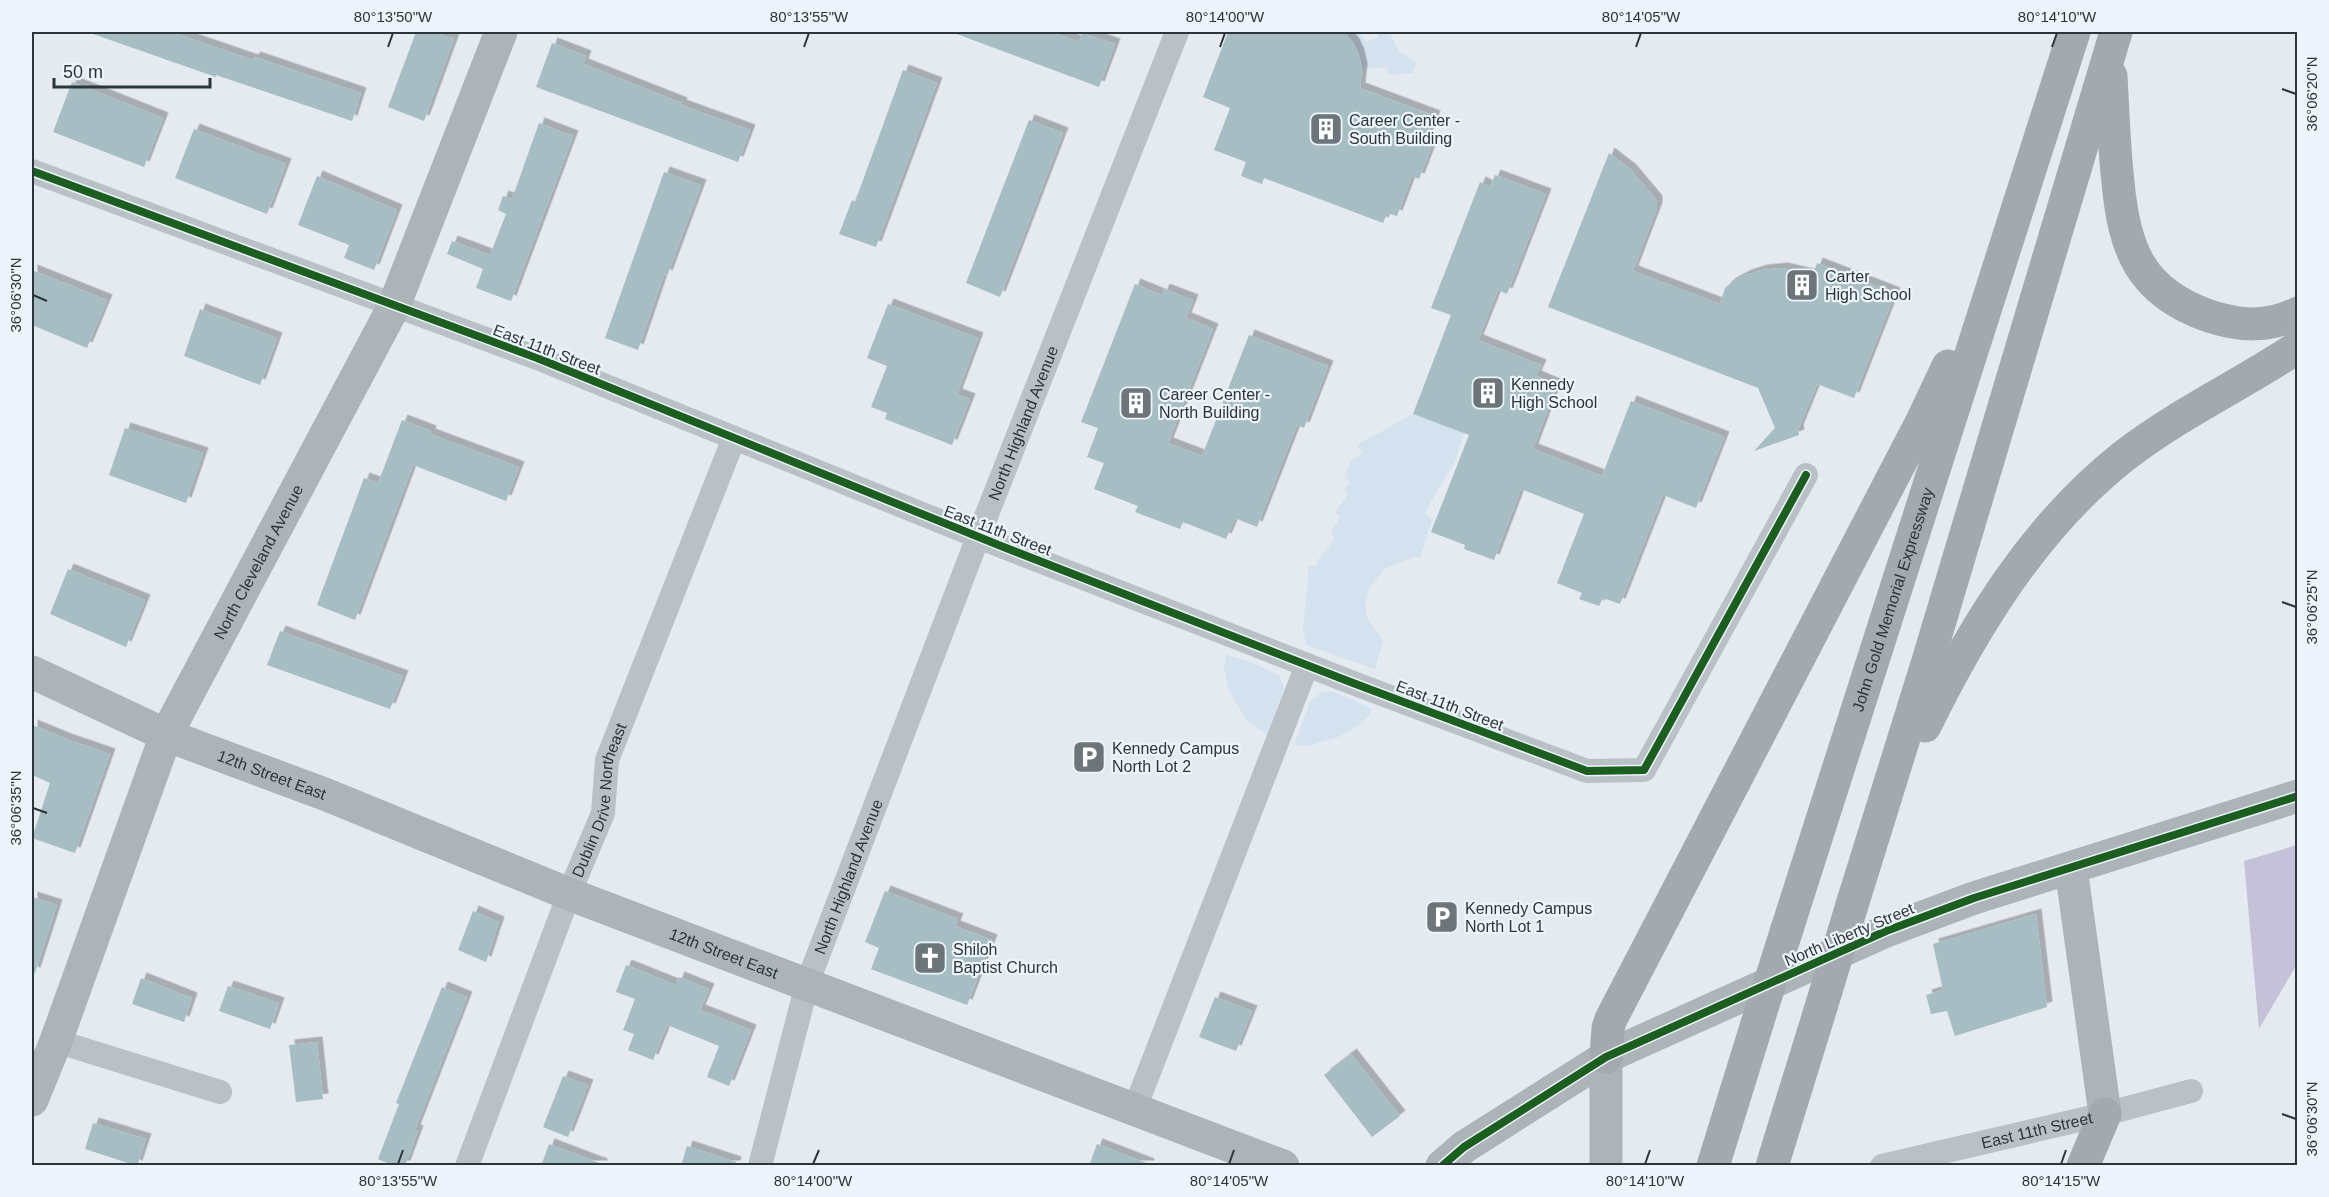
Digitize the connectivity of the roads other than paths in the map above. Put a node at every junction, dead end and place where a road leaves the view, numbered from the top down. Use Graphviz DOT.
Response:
graph roads {
  1 [pos="501,32"];
  2 [pos="1177,32"];
  3 [pos="2074,32"];
  4 [pos="2113,42"];
  5 [pos="32,171"];
  6 [pos="2005,244"];
  7 [pos="394,306"];
  8 [pos="2298,313"];
  9 [pos="2298,347"];
  10 [pos="734,438"];
  11 [pos="1806,475"];
  12 [pos="978,537"];
  13 [pos="1307,665"];
  14 [pos="32,672"];
  15 [pos="166,735"];
  16 [pos="2298,796"];
  17 [pos="1878,822"];
  18 [pos="2070,867"];
  19 [pos="569,894"];
  20 [pos="807,984"];
  21 [pos="56,1041"];
  22 [pos="1606,1057"];
  23 [pos="2191,1091"];
  24 [pos="220,1092"];
  25 [pos="32,1100"];
  26 [pos="1135,1108"];
  27 [pos="2105,1114"];
  28 [pos="1776,1152"];
  29 [pos="1715,1161"];
  30 [pos="467,1166"];
  31 [pos="760,1166"];
  32 [pos="1283,1166"];
  33 [pos="1442,1166"];
  34 [pos="1606,1166"];
  35 [pos="1882,1166"];
  36 [pos="2083,1166"];
  37 [pos="2092,1166"];
  1 -- 7 [label="street, North Cleveland Avenue"];
  2 -- 12 [label="street, North Highland Avenue"];
  3 -- 6 [label="highway, John Gold Memorial Expressway"];
  4 -- 8 [label="highway"];
  4 -- 17 [label="highway"];
  5 -- 7 [label="street, East 11th Street"];
  6 -- 22 [label="highway"];
  6 -- 29 [label="highway, John Gold Memorial Expressway, bridge"];
  7 -- 10 [label="street, East 11th Street"];
  7 -- 15 [label="street, North Cleveland Avenue"];
  9 -- 17 [label="highway"];
  10 -- 12 [label="street, East 11th Street"];
  10 -- 19 [label="street, Dublin Drive Northeast"];
  11 -- 13 [label="street, East 11th Street"];
  12 -- 13 [label="street, East 11th Street"];
  12 -- 20 [label="street, North Highland Avenue"];
  13 -- 26 [label="street"];
  14 -- 15 [label="street, 12th Street East"];
  15 -- 19 [label="street, 12th Street East"];
  15 -- 21 [label="street, North Cleveland Avenue"];
  16 -- 18 [label="street, North Liberty Street"];
  17 -- 28 [label="highway, bridge"];
  18 -- 22 [label="street, North Liberty Street"];
  18 -- 27 [label="street"];
  19 -- 20 [label="street, 12th Street East"];
  19 -- 30 [label="street, Dublin Drive Northeast"];
  20 -- 26 [label="street, 12th Street East"];
  20 -- 31 [label="street, North Highland Avenue"];
  21 -- 24 [label="street"];
  21 -- 25 [label="street, North Cleveland Avenue"];
  22 -- 33 [label="street, North Liberty Street"];
  22 -- 34 [label="street"];
  23 -- 27 [label="street, East 11th Street"];
  26 -- 32 [label="street, 12th Street East"];
  27 -- 35 [label="street, East 11th Street"];
  27 -- 36 [label="highway"];
  27 -- 37 [label="highway"];
}
